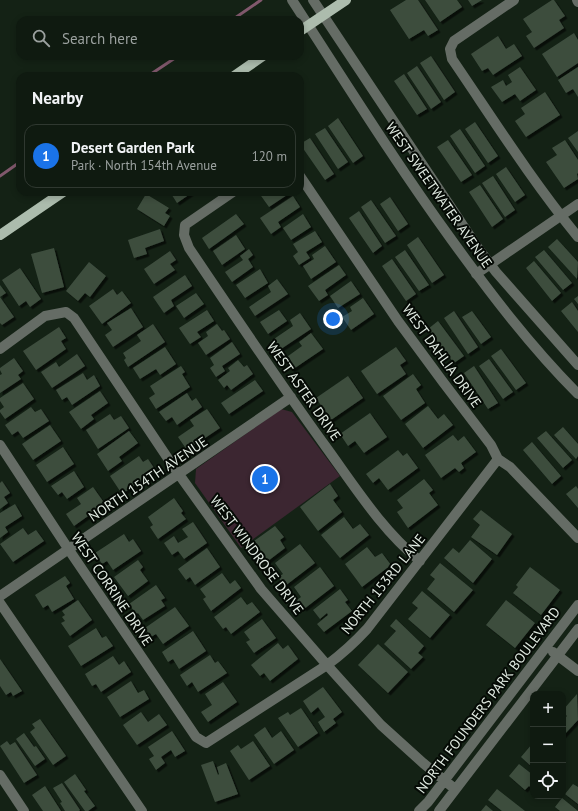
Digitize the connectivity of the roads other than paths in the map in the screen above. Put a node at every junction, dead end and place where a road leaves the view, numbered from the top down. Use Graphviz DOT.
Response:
graph roads {
  1 [pos="292,0"];
  2 [pos="314,0"];
  3 [pos="346,0"];
  4 [pos="514,0"];
  5 [pos="324,15"];
  6 [pos="299,16"];
  7 [pos="304,28"];
  8 [pos="257,60"];
  9 [pos="240,72"];
  10 [pos="304,182"];
  11 [pos="57,196"];
  12 [pos="227,196"];
  13 [pos="578,204"];
  14 [pos="560,216"];
  15 [pos="0,235"];
  16 [pos="578,237"];
  17 [pos="490,264"];
  18 [pos="476,274"];
  19 [pos="0,349"];
  20 [pos="578,365"];
  21 [pos="578,394"];
  22 [pos="291,397"];
  23 [pos="0,445"];
  24 [pos="498,459"];
  25 [pos="179,474"];
  26 [pos="578,538"];
  27 [pos="69,550"];
  28 [pos="420,561"];
  29 [pos="0,596"];
  30 [pos="0,603"];
  31 [pos="578,605"];
  32 [pos="578,629"];
  33 [pos="546,647"];
  34 [pos="558,656"];
  35 [pos="327,665"];
  36 [pos="578,671"];
  37 [pos="206,743"];
  38 [pos="0,775"];
  39 [pos="444,780"];
  40 [pos="455,789"];
  41 [pos="24,811"];
  42 [pos="142,811"];
  43 [pos="418,811"];
  44 [pos="439,811"];
  1 -- 6 [label="street, WEST SWEETWATER AVENUE"];
  2 -- 5 [label="street, WEST SWEETWATER AVENUE"];
  3 -- 5 [label="main road"];
  4 -- 14 [label="street"];
  5 -- 7 [label="main road"];
  5 -- 17 [label="street, WEST SWEETWATER AVENUE"];
  7 -- 18 [label="street, WEST SWEETWATER AVENUE"];
  8 -- 9 [label="main road"];
  10 -- 24 [label="street, WEST DAHLIA DRIVE"];
  11 -- 15 [label="main road"];
  12 -- 22 [label="street, WEST ASTER DRIVE"];
  13 -- 14 [label="street"];
  14 -- 16 [label="street"];
  14 -- 17 [label="street"];
  17 -- 18 [label="street"];
  17 -- 20 [label="street, WEST SWEETWATER AVENUE"];
  18 -- 21 [label="street, WEST SWEETWATER AVENUE"];
  19 -- 25 [label="street, WEST WINDROSE DRIVE"];
  22 -- 25 [label="street, NORTH 154TH AVENUE"];
  22 -- 28 [label="street, WEST ASTER DRIVE"];
  23 -- 27 [label="street, WEST CORRINE DRIVE"];
  24 -- 26 [label="street, WEST DAHLIA DRIVE"];
  24 -- 28 [label="street, NORTH 153RD LANE"];
  25 -- 27 [label="street, NORTH 154TH AVENUE"];
  25 -- 35 [label="street, WEST WINDROSE DRIVE"];
  27 -- 29 [label="street, NORTH 154TH AVENUE"];
  27 -- 37 [label="street, WEST CORRINE DRIVE"];
  28 -- 35 [label="street, NORTH 153RD LANE"];
  30 -- 42 [label="street"];
  31 -- 33 [label="street, NORTH FOUNDERS PARK BOULEVARD"];
  32 -- 34 [label="street, NORTH FOUNDERS PARK BOULEVARD"];
  33 -- 34 [label="street"];
  33 -- 39 [label="street, NORTH FOUNDERS PARK BOULEVARD"];
  34 -- 36 [label="street"];
  34 -- 40 [label="street, NORTH FOUNDERS PARK BOULEVARD"];
  35 -- 37 [label="street, NORTH 153RD LANE"];
  35 -- 39 [label="street, WEST WINDROSE DRIVE"];
  38 -- 41 [label="street"];
  39 -- 40 [label="street, WEST WINDROSE DRIVE"];
  39 -- 43 [label="street, NORTH FOUNDERS PARK BOULEVARD"];
  40 -- 44 [label="street, NORTH FOUNDERS PARK BOULEVARD"];
}
